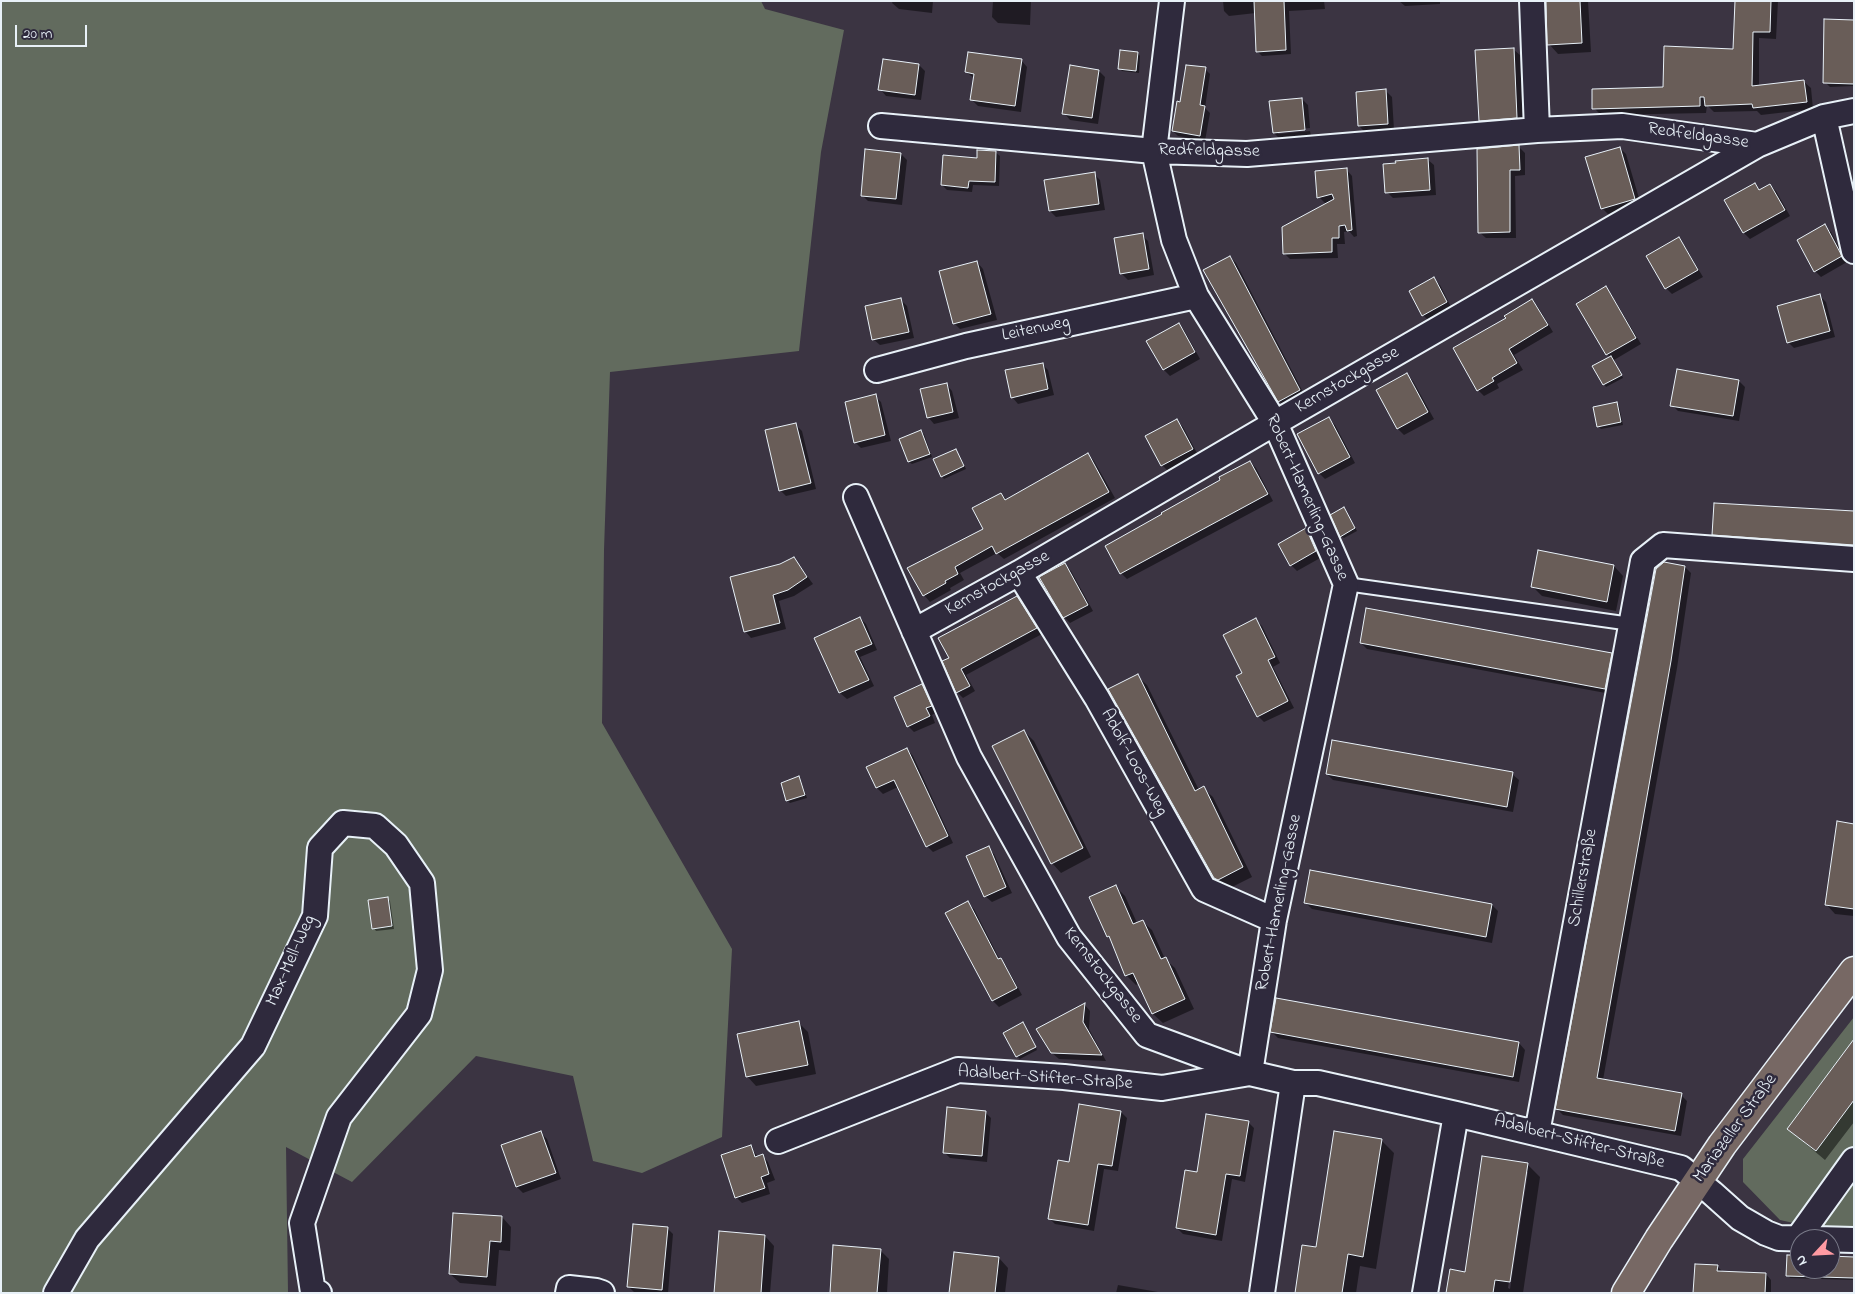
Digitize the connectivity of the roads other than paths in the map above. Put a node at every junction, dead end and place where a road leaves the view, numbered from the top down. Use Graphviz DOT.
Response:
graph roads {
  1 [pos="1172,1"];
  2 [pos="1532,1"];
  3 [pos="1854,111"];
  4 [pos="1824,117"];
  5 [pos="881,126"];
  6 [pos="1537,130"];
  7 [pos="1757,146"];
  8 [pos="1154,152"];
  9 [pos="1854,251"];
  10 [pos="1196,296"];
  11 [pos="878,370"];
  12 [pos="1276,423"];
  13 [pos="856,497"];
  14 [pos="1854,558"];
  15 [pos="1019,573"];
  16 [pos="1346,584"];
  17 [pos="1631,624"];
  18 [pos="914,631"];
  19 [pos="1274,920"];
  20 [pos="1854,971"];
  21 [pos="1250,1073"];
  22 [pos="1293,1083"];
  23 [pos="1456,1114"];
  24 [pos="1537,1133"];
  25 [pos="778,1141"];
  26 [pos="1854,1160"];
  27 [pos="1697,1182"];
  28 [pos="1804,1229"];
  29 [pos="1790,1238"];
  30 [pos="1840,1240"];
  31 [pos="1854,1240"];
  32 [pos="56,1293"];
  33 [pos="319,1293"];
  34 [pos="568,1293"];
  35 [pos="602,1293"];
  36 [pos="1262,1293"];
  37 [pos="1425,1293"];
  38 [pos="1626,1293"];
  1 -- 8 [label="street, Robert-Hamerling-Gasse"];
  2 -- 6 [label="street"];
  3 -- 4 [label="street, Redfeldgasse"];
  4 -- 7 [label="street, Redfeldgasse"];
  4 -- 9 [label="street"];
  5 -- 8 [label="street, Redfeldgasse"];
  6 -- 7 [label="street, Redfeldgasse"];
  6 -- 8 [label="street, Redfeldgasse"];
  7 -- 12 [label="street, Kernstockgasse"];
  8 -- 10 [label="street, Robert-Hamerling-Gasse"];
  10 -- 11 [label="street, Leitenweg"];
  10 -- 12 [label="street, Robert-Hamerling-Gasse"];
  12 -- 15 [label="street, Kernstockgasse"];
  12 -- 16 [label="street, Robert-Hamerling-Gasse"];
  13 -- 18 [label="street, Kernstockgasse"];
  14 -- 17 [label="street, Schillerstraße"];
  15 -- 18 [label="street, Kernstockgasse"];
  15 -- 19 [label="street, Adolf-Loos-Weg"];
  16 -- 17 [label="lane"];
  16 -- 19 [label="street, Robert-Hamerling-Gasse"];
  17 -- 24 [label="street, Schillerstraße"];
  18 -- 21 [label="street, Kernstockgasse"];
  19 -- 21 [label="street, Robert-Hamerling-Gasse"];
  20 -- 27 [label="main road, Mariazeller Straße"];
  21 -- 22 [label="street, Adalbert-Stifter-Straße"];
  21 -- 25 [label="street, Adalbert-Stifter-Straße"];
  22 -- 23 [label="street, Adalbert-Stifter-Straße"];
  22 -- 36 [label="street"];
  23 -- 24 [label="street, Adalbert-Stifter-Straße"];
  23 -- 37 [label="street"];
  24 -- 27 [label="street, Adalbert-Stifter-Straße"];
  26 -- 28 [label="street"];
  27 -- 29 [label="street, Adalbert-Stifter-Straße"];
  27 -- 38 [label="main road, Mariazeller Straße"];
  30 -- 31 [label="street, Adalbert-Stifter-Straße"];
  32 -- 33 [label="street, Max-Mell-Weg"];
  34 -- 35 [label="street"];
}
